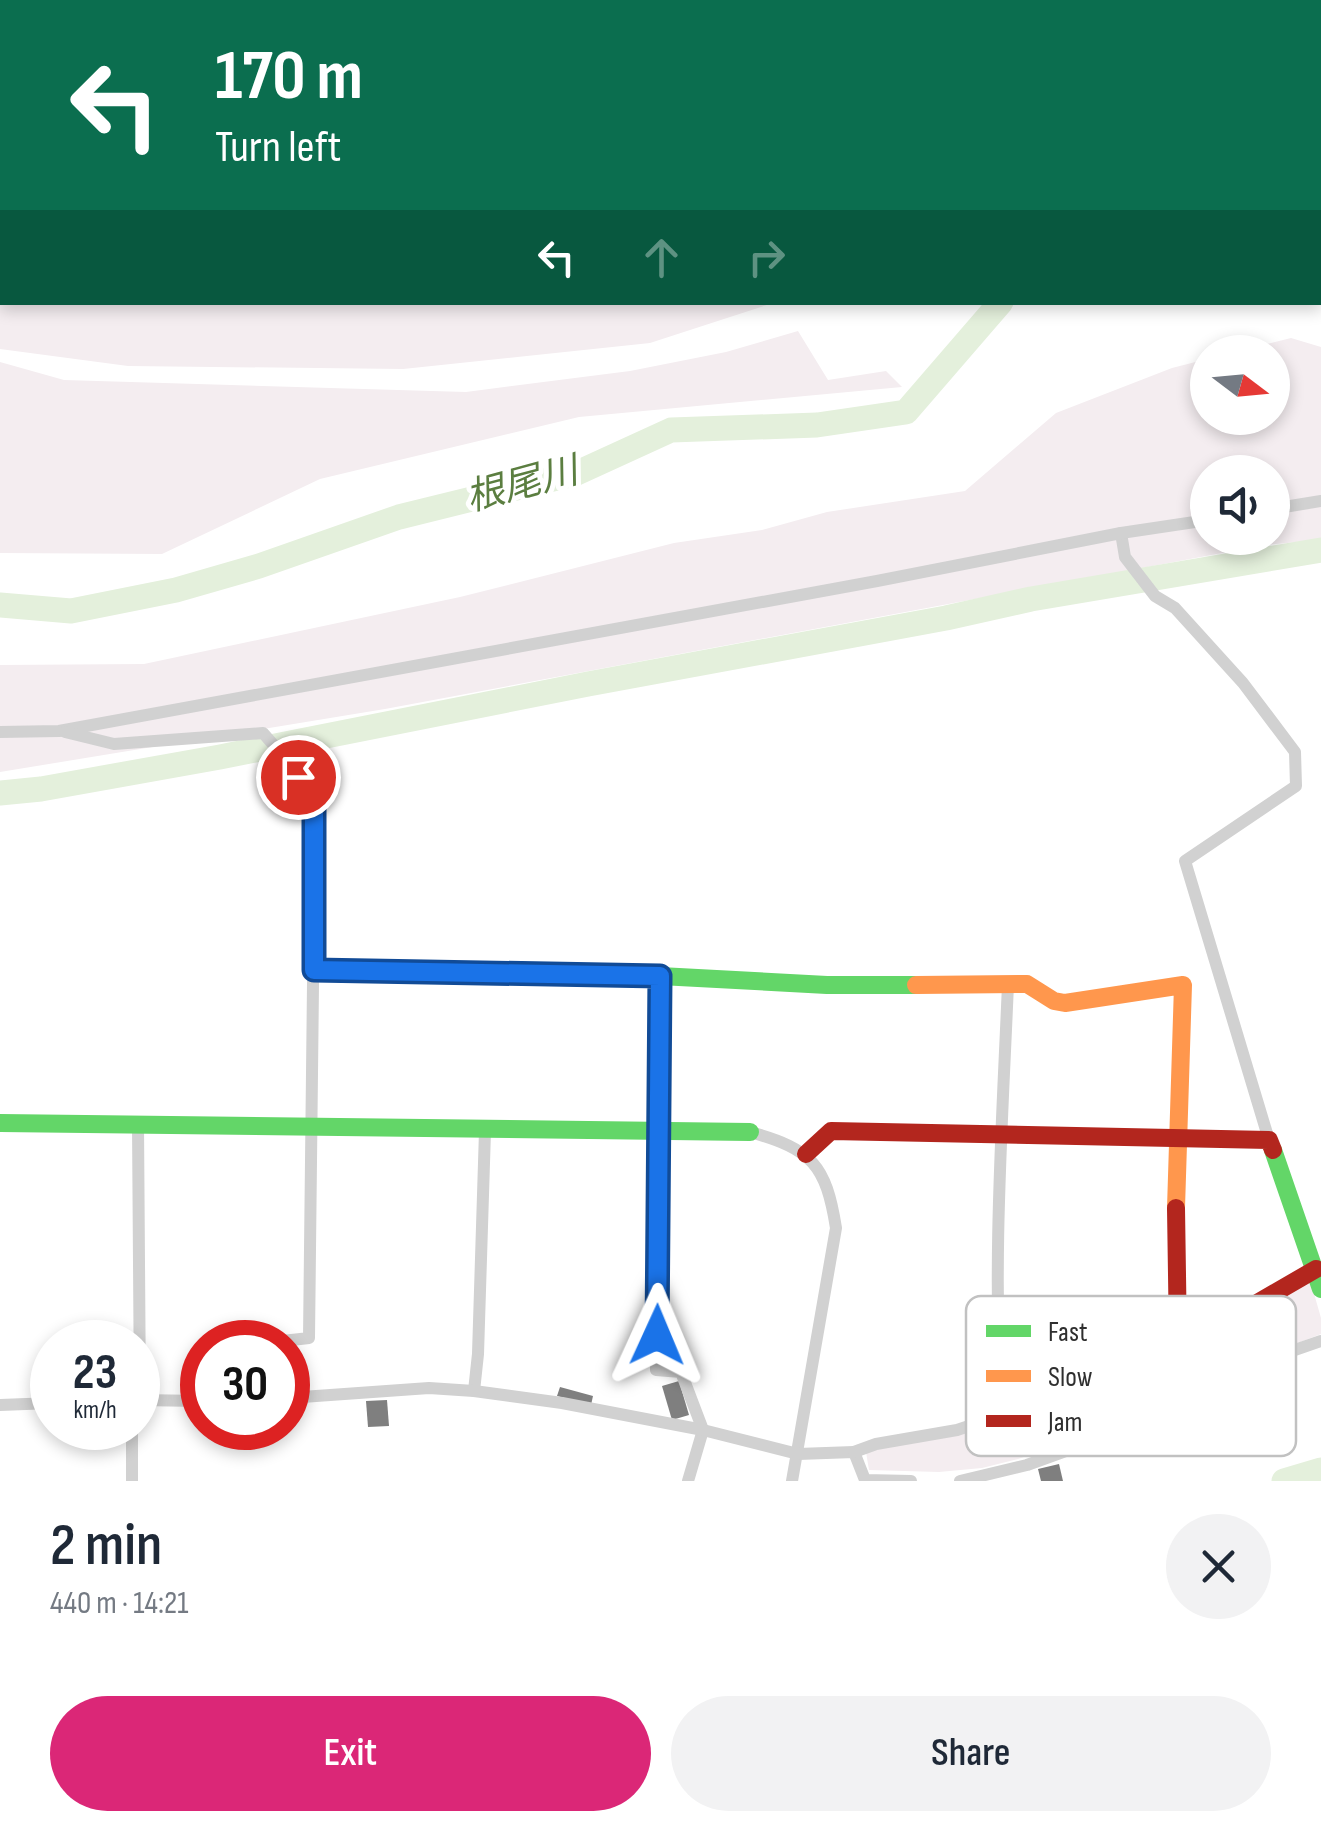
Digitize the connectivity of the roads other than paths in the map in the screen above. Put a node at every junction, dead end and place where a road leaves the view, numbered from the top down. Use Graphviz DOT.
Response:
graph roads {
  1 [pos="1321,501"];
  2 [pos="1290,506"];
  3 [pos="1190,523"];
  4 [pos="1121,533"];
  5 [pos="59,731"];
  6 [pos="0,732"];
  7 [pos="314,970"];
  8 [pos="660,976"];
  9 [pos="1008,984"];
  10 [pos="0,1122"];
  11 [pos="138,1124"];
  12 [pos="313,1125"];
  13 [pos="485,1130"];
  14 [pos="659,1130"];
  15 [pos="750,1132"];
  16 [pos="1002,1134"];
  17 [pos="1174,1137"];
  18 [pos="1269,1140"];
  19 [pos="806,1154"];
  20 [pos="1316,1270"];
  21 [pos="1321,1290"];
  22 [pos="996,1296"];
  23 [pos="1176,1296"];
  24 [pos="1270,1296"];
  25 [pos="139,1320"];
  26 [pos="309,1320"];
  27 [pos="1321,1341"];
  28 [pos="1296,1350"];
  29 [pos="474,1391"];
  30 [pos="310,1396"];
  31 [pos="30,1404"];
  32 [pos="0,1405"];
  33 [pos="966,1427"];
  34 [pos="704,1430"];
  35 [pos="132,1450"];
  36 [pos="854,1452"];
  37 [pos="798,1454"];
  38 [pos="1052,1456"];
  39 [pos="132,1481"];
  40 [pos="688,1481"];
  41 [pos="792,1481"];
  42 [pos="912,1481"];
  43 [pos="960,1481"];
  1 -- 2 [label="street"];
  3 -- 4 [label="street"];
  4 -- 5 [label="street"];
  4 -- 18 [label="street"];
  5 -- 6 [label="street"];
  5 -- 7 [label="street"];
  7 -- 8 [label="street"];
  7 -- 12 [label="street"];
  8 -- 9 [label="street"];
  8 -- 14 [label="street"];
  9 -- 16 [label="street"];
  9 -- 17 [label="street"];
  10 -- 11 [label="street"];
  11 -- 12 [label="street"];
  11 -- 25 [label="street"];
  12 -- 13 [label="street"];
  12 -- 26 [label="street"];
  13 -- 14 [label="street"];
  13 -- 29 [label="street"];
  14 -- 15 [label="street"];
  14 -- 34 [label="street"];
  15 -- 19 [label="street"];
  16 -- 17 [label="street"];
  16 -- 19 [label="street"];
  16 -- 22 [label="street"];
  17 -- 18 [label="street"];
  17 -- 23 [label="street"];
  18 -- 20 [label="street"];
  19 -- 37 [label="street"];
  20 -- 21 [label="street"];
  20 -- 24 [label="street"];
  27 -- 28 [label="street"];
  29 -- 30 [label="street"];
  29 -- 34 [label="street"];
  31 -- 32 [label="street"];
  33 -- 36 [label="street"];
  34 -- 37 [label="street"];
  34 -- 40 [label="street"];
  35 -- 39 [label="street"];
  36 -- 37 [label="street"];
  36 -- 42 [label="street"];
  37 -- 41 [label="street"];
  38 -- 43 [label="street"];
}
